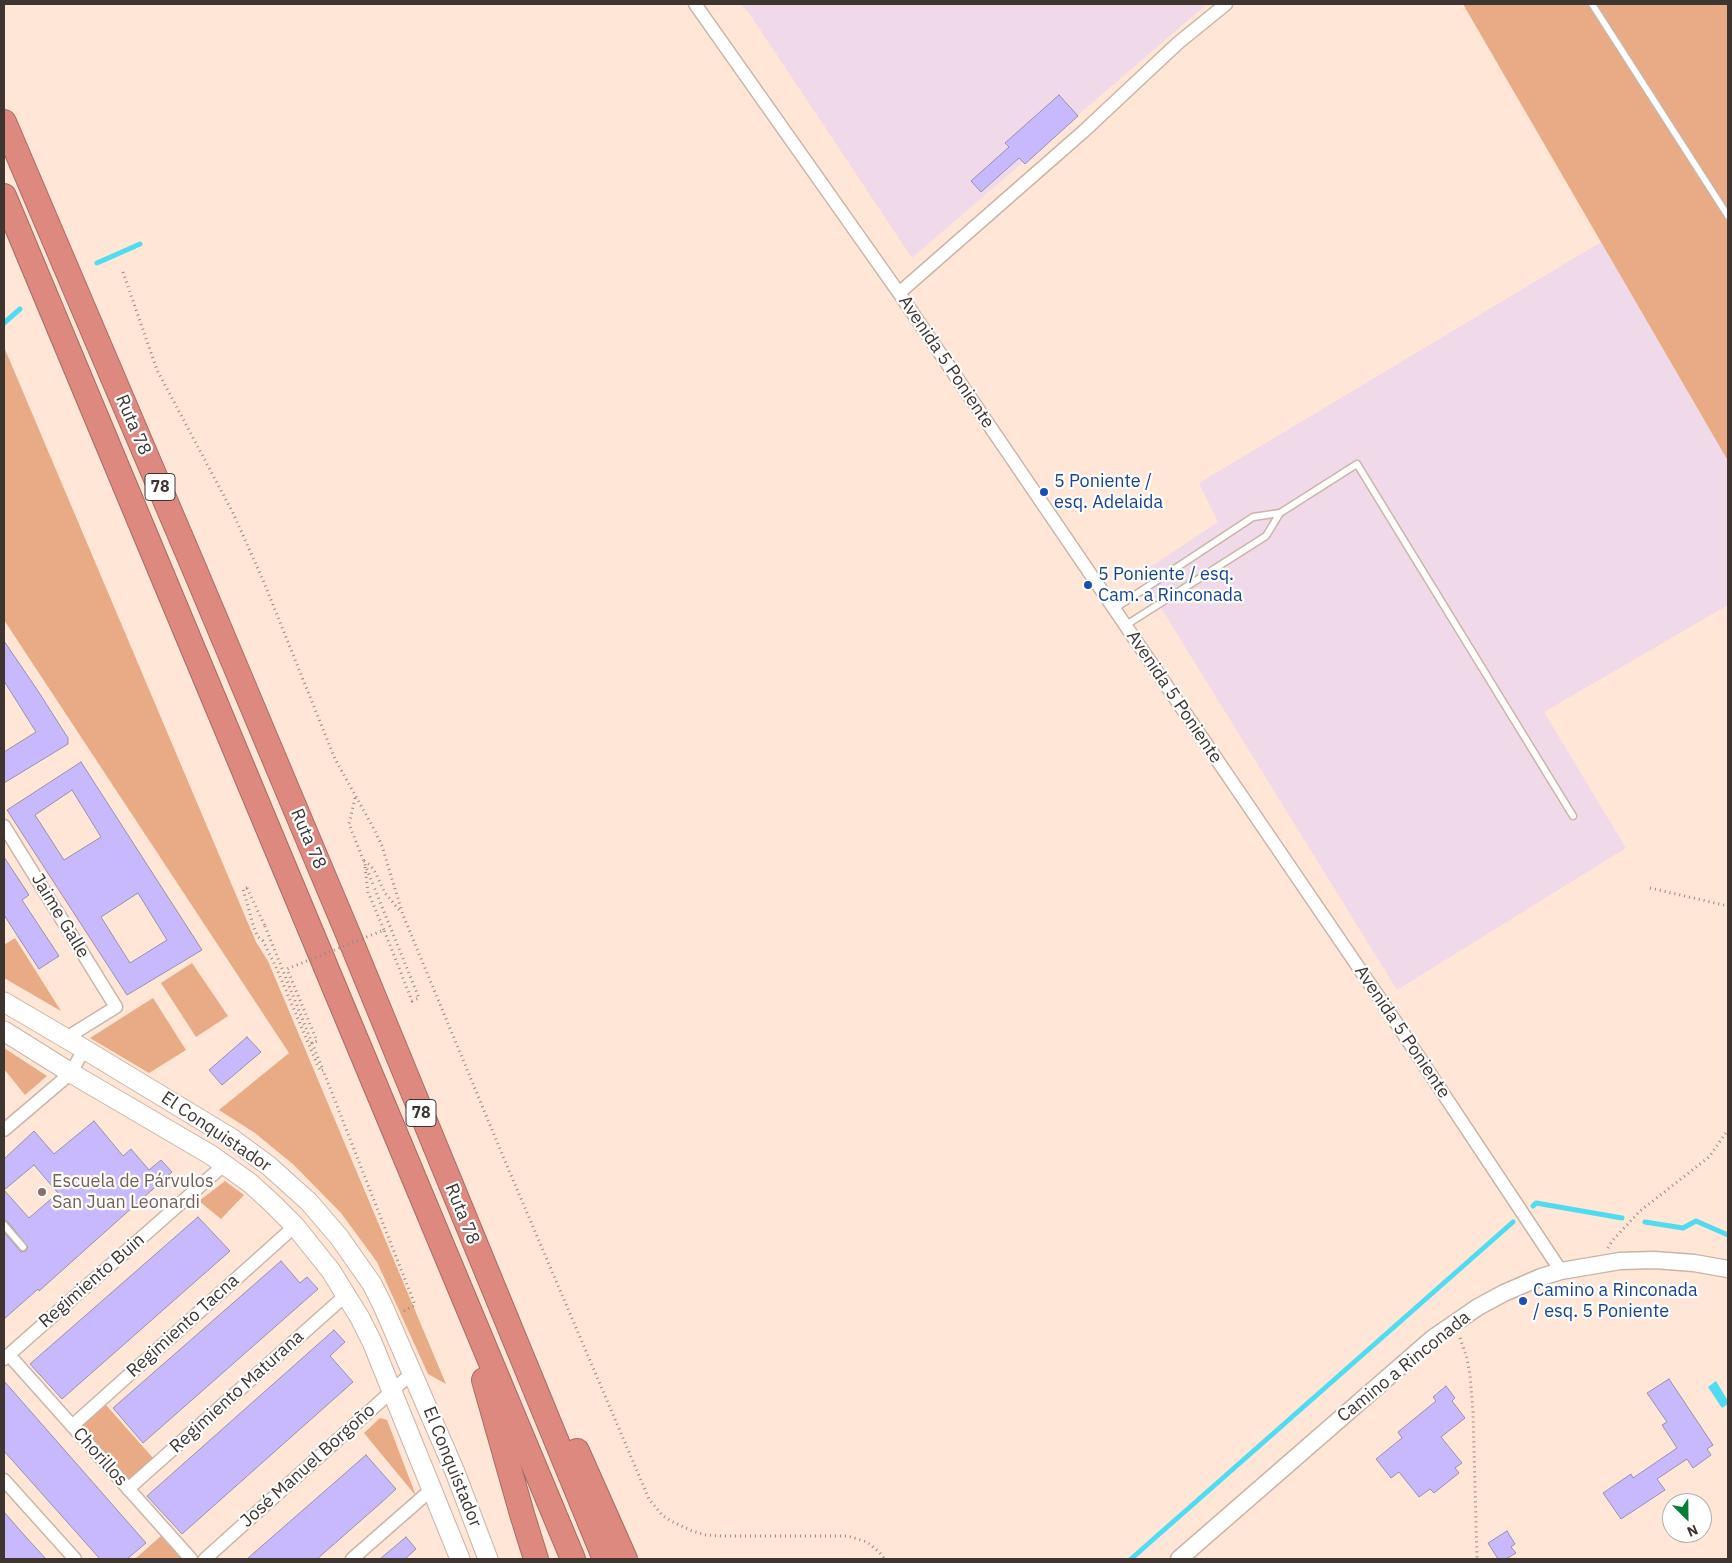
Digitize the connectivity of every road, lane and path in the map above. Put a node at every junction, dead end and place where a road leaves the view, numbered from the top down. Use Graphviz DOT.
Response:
graph roads {
  1 [pos="695,4"];
  2 [pos="1226,4"];
  3 [pos="1592,4"];
  4 [pos="4,122"];
  5 [pos="4,196"];
  6 [pos="1728,216"];
  7 [pos="123,272"];
  8 [pos="899,293"];
  9 [pos="1280,513"];
  10 [pos="1114,608"];
  11 [pos="1126,626"];
  12 [pos="355,797"];
  13 [pos="1573,816"];
  14 [pos="4,826"];
  15 [pos="364,861"];
  16 [pos="1650,888"];
  17 [pos="1728,906"];
  18 [pos="403,915"];
  19 [pos="384,930"];
  20 [pos="4,1002"];
  21 [pos="4,1031"];
  22 [pos="66,1038"];
  23 [pos="312,1043"];
  24 [pos="84,1048"];
  25 [pos="323,1070"];
  26 [pos="71,1073"];
  27 [pos="4,1130"];
  28 [pos="1728,1130"];
  29 [pos="225,1164"];
  30 [pos="4,1226"];
  31 [pos="295,1226"];
  32 [pos="442,1244"];
  33 [pos="23,1247"];
  34 [pos="1599,1264"];
  35 [pos="1728,1269"];
  36 [pos="1561,1271"];
  37 [pos="494,1293"];
  38 [pos="346,1295"];
  39 [pos="389,1319"];
  40 [pos="1454,1323"];
  41 [pos="6,1357"];
  42 [pos="412,1373"];
  43 [pos="392,1391"];
  44 [pos="72,1426"];
  45 [pos="4,1480"];
  46 [pos="128,1489"];
  47 [pos="432,1489"];
  48 [pos="76,1559"];
  49 [pos="191,1559"];
  50 [pos="204,1559"];
  51 [pos="352,1559"];
  52 [pos="460,1559"];
  53 [pos="488,1559"];
  54 [pos="536,1559"];
  55 [pos="573,1559"];
  56 [pos="605,1559"];
  57 [pos="625,1559"];
  58 [pos="885,1559"];
  59 [pos="1179,1559"];
  60 [pos="1477,1559"];
  1 -- 8 [label="street, Avenida 5 Poniente"];
  2 -- 8 [label="street"];
  3 -- 6 [label="lane"];
  4 -- 37 [label="highway, Ruta 78 / 78"];
  5 -- 32 [label="highway, Ruta 78 / 78"];
  7 -- 12 [label="path"];
  8 -- 10 [label="street, Avenida 5 Poniente"];
  9 -- 10 [label="lane"];
  9 -- 11 [label="lane"];
  9 -- 13 [label="lane"];
  10 -- 11 [label="street, Avenida 5 Poniente"];
  11 -- 36 [label="street, Avenida 5 Poniente"];
  12 -- 15 [label="path"];
  12 -- 18 [label="path"];
  14 -- 22 [label="street, Jaime Galle"];
  15 -- 18 [label="path"];
  15 -- 19 [label="path"];
  15 -- 19 [label="path, bridge"];
  16 -- 17 [label="path"];
  18 -- 58 [label="path"];
  19 -- 23 [label="path, bridge"];
  20 -- 22 [label="main road, El Conquistador"];
  21 -- 26 [label="main road, El Conquistador"];
  22 -- 24 [label="main road, El Conquistador"];
  23 -- 25 [label="path"];
  23 -- 25 [label="path, bridge"];
  24 -- 26 [label="street"];
  24 -- 39 [label="main road, El Conquistador"];
  25 -- 39 [label="path"];
  26 -- 27 [label="street"];
  26 -- 29 [label="main road, El Conquistador"];
  28 -- 34 [label="path"];
  29 -- 31 [label="main road, El Conquistador"];
  29 -- 41 [label="street, Regimiento Buin"];
  30 -- 33 [label="lane"];
  31 -- 38 [label="main road, El Conquistador"];
  31 -- 44 [label="street, Regimiento Tacna"];
  32 -- 54 [label="highway"];
  32 -- 55 [label="highway, Ruta 78 / 78"];
  34 -- 35 [label="street, Camino a Rinconada"];
  34 -- 36 [label="street, Camino a Rinconada"];
  36 -- 40 [label="street, Camino a Rinconada"];
  37 -- 56 [label="highway, Ruta 78 / 78"];
  37 -- 57 [label="highway"];
  38 -- 43 [label="main road, El Conquistador"];
  38 -- 46 [label="street, Regimiento Maturana"];
  39 -- 42 [label="main road, El Conquistador"];
  40 -- 59 [label="street, Camino a Rinconada"];
  40 -- 60 [label="path"];
  41 -- 44 [label="street, Chorillos"];
  42 -- 43 [label="street, José Manuel Borgoño"];
  42 -- 53 [label="main road, El Conquistador"];
  43 -- 47 [label="main road, El Conquistador"];
  43 -- 50 [label="street, José Manuel Borgoño"];
  44 -- 46 [label="street, Chorillos"];
  45 -- 48 [label="street"];
  46 -- 49 [label="street, Chorillos"];
  47 -- 51 [label="street"];
  47 -- 52 [label="main road, El Conquistador"];
}
